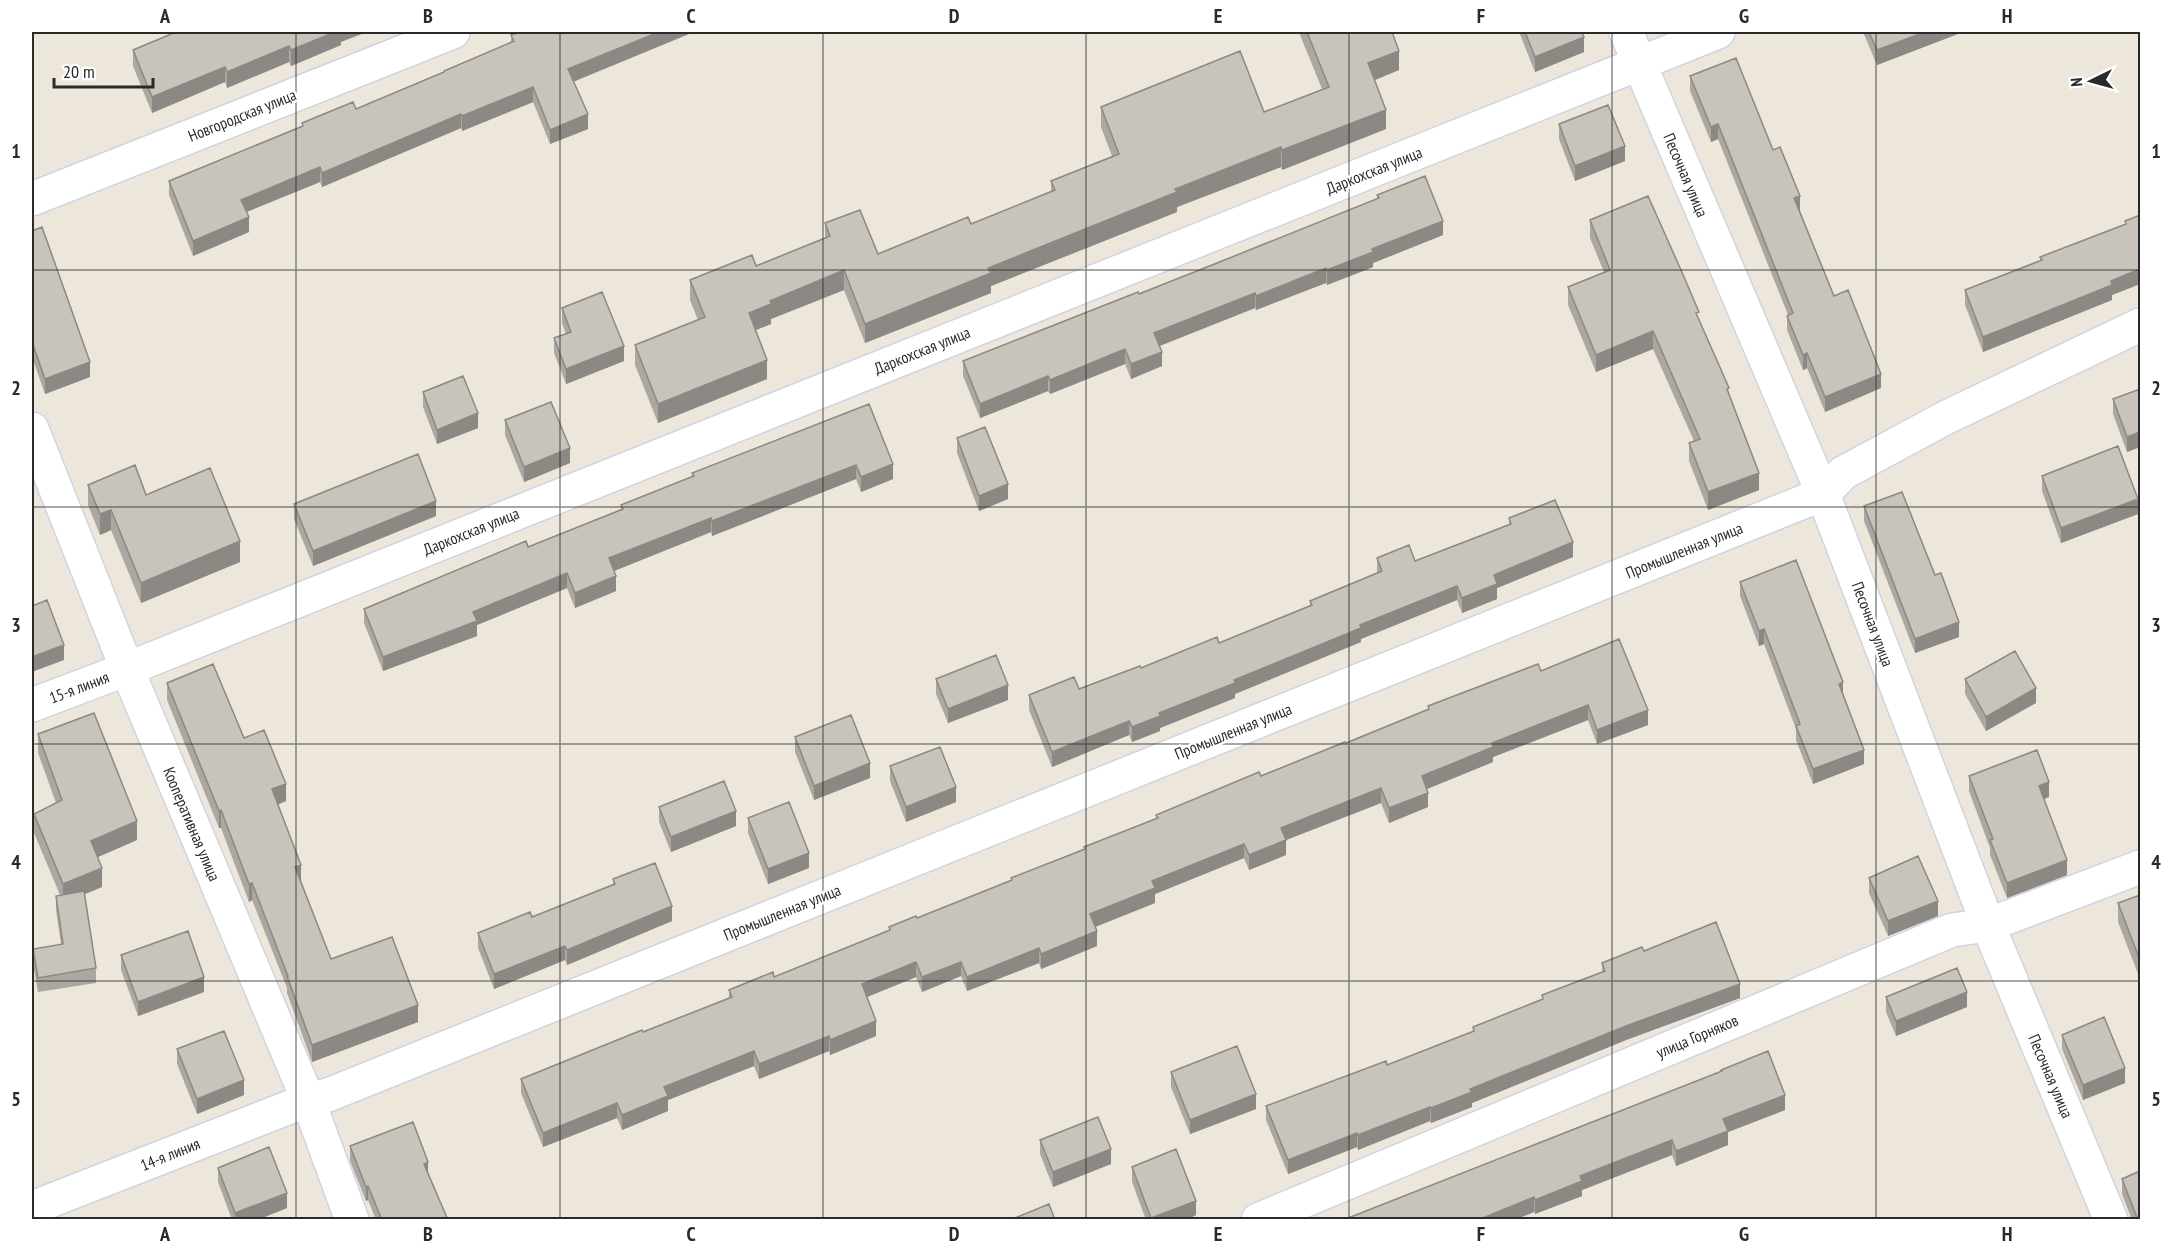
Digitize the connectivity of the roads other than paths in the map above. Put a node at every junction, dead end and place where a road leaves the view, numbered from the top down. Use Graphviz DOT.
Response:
graph roads {
  1 [pos="453,32"];
  2 [pos="1626,32"];
  3 [pos="1718,32"];
  4 [pos="1638,64"];
  5 [pos="32,199"];
  6 [pos="2140,325"];
  7 [pos="32,429"];
  8 [pos="1823,494"];
  9 [pos="127,669"];
  10 [pos="32,705"];
  11 [pos="2140,867"];
  12 [pos="1988,925"];
  13 [pos="308,1100"];
  14 [pos="32,1208"];
  15 [pos="352,1220"];
  16 [pos="1258,1220"];
  17 [pos="2112,1220"];
  1 -- 5 [label="street, Новгородская улица"];
  2 -- 4 [label="street, Песочная улица"];
  3 -- 4 [label="street, Даркохская улица"];
  4 -- 8 [label="street, Песочная улица"];
  4 -- 9 [label="street, Даркохская улица"];
  6 -- 8 [label="street, Промышленная улица"];
  7 -- 9 [label="street, Кооперативная улица"];
  8 -- 12 [label="street, Песочная улица"];
  8 -- 13 [label="street, Промышленная улица"];
  9 -- 10 [label="street, 15-я линия"];
  9 -- 13 [label="street, Кооперативная улица"];
  11 -- 12 [label="street, улица Горняков"];
  12 -- 16 [label="street, улица Горняков"];
  12 -- 17 [label="street, Песочная улица"];
  13 -- 14 [label="street, 14-я линия"];
  13 -- 15 [label="street, Кооперативная улица"];
}
